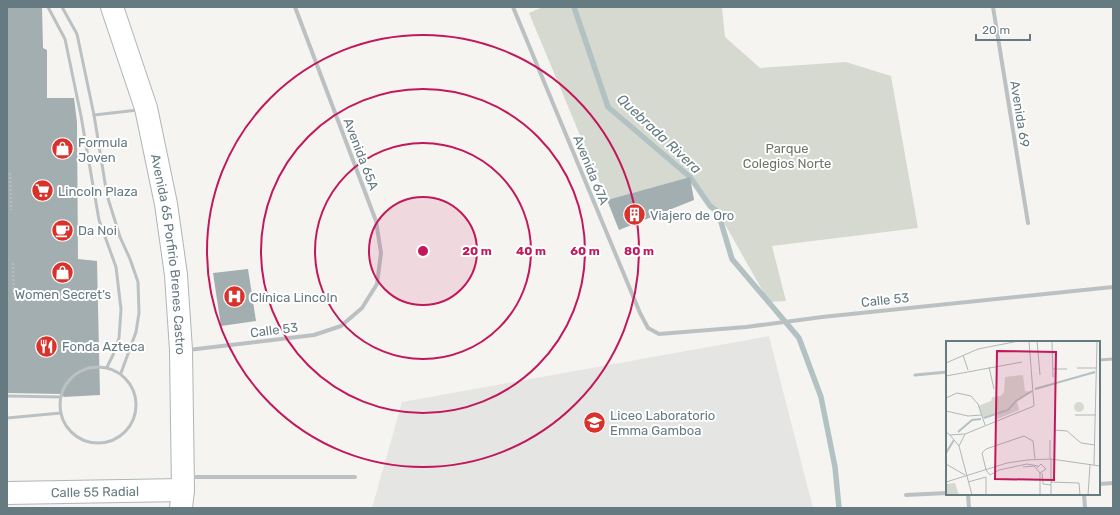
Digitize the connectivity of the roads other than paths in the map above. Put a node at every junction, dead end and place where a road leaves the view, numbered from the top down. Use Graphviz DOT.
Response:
graph roads {
  1 [pos="48,7"];
  2 [pos="62,7"];
  3 [pos="112,7"];
  4 [pos="295,7"];
  5 [pos="513,7"];
  6 [pos="993,7"];
  7 [pos="146,108"];
  8 [pos="94,115"];
  9 [pos="1028,223"];
  10 [pos="1113,287"];
  11 [pos="362,308"];
  12 [pos="658,334"];
  13 [pos="181,350"];
  14 [pos="1113,359"];
  15 [pos="1100,360"];
  16 [pos="106,367"];
  17 [pos="946,372"];
  18 [pos="121,373"];
  19 [pos="915,375"];
  20 [pos="7,396"];
  21 [pos="61,397"];
  22 [pos="60,413"];
  23 [pos="7,418"];
  24 [pos="355,477"];
  25 [pos="1113,483"];
  26 [pos="1100,484"];
  27 [pos="182,492"];
  28 [pos="946,493"];
  29 [pos="7,494"];
  30 [pos="906,495"];
  31 [pos="968,495"];
  32 [pos="1084,495"];
  33 [pos="969,508"];
  34 [pos="1085,508"];
  1 -- 16 [label="lane"];
  2 -- 8 [label="lane"];
  3 -- 7 [label="main road, Avenida 65 Porfirio Brenes Castro"];
  4 -- 11 [label="street, Avenida 65A"];
  5 -- 12 [label="street, Avenida 67A"];
  6 -- 9 [label="street, Avenida 69"];
  7 -- 8 [label="lane"];
  7 -- 13 [label="main road, Avenida 65 Porfirio Brenes Castro"];
  8 -- 18 [label="lane"];
  10 -- 12 [label="street, Calle 53"];
  11 -- 13 [label="street, Calle 53"];
  13 -- 27 [label="main road, Avenida 65 Porfirio Brenes Castro"];
  14 -- 15 [label="lane"];
  16 -- 18 [label="lane"];
  16 -- 21 [label="lane"];
  17 -- 19 [label="lane"];
  18 -- 22 [label="lane"];
  20 -- 21 [label="lane"];
  21 -- 22 [label="lane"];
  22 -- 23 [label="lane"];
  24 -- 27 [label="street"];
  25 -- 26 [label="street"];
  27 -- 29 [label="main road, Calle 55 Radial"];
  28 -- 30 [label="street"];
  31 -- 33 [label="street"];
  32 -- 34 [label="street"];
}
